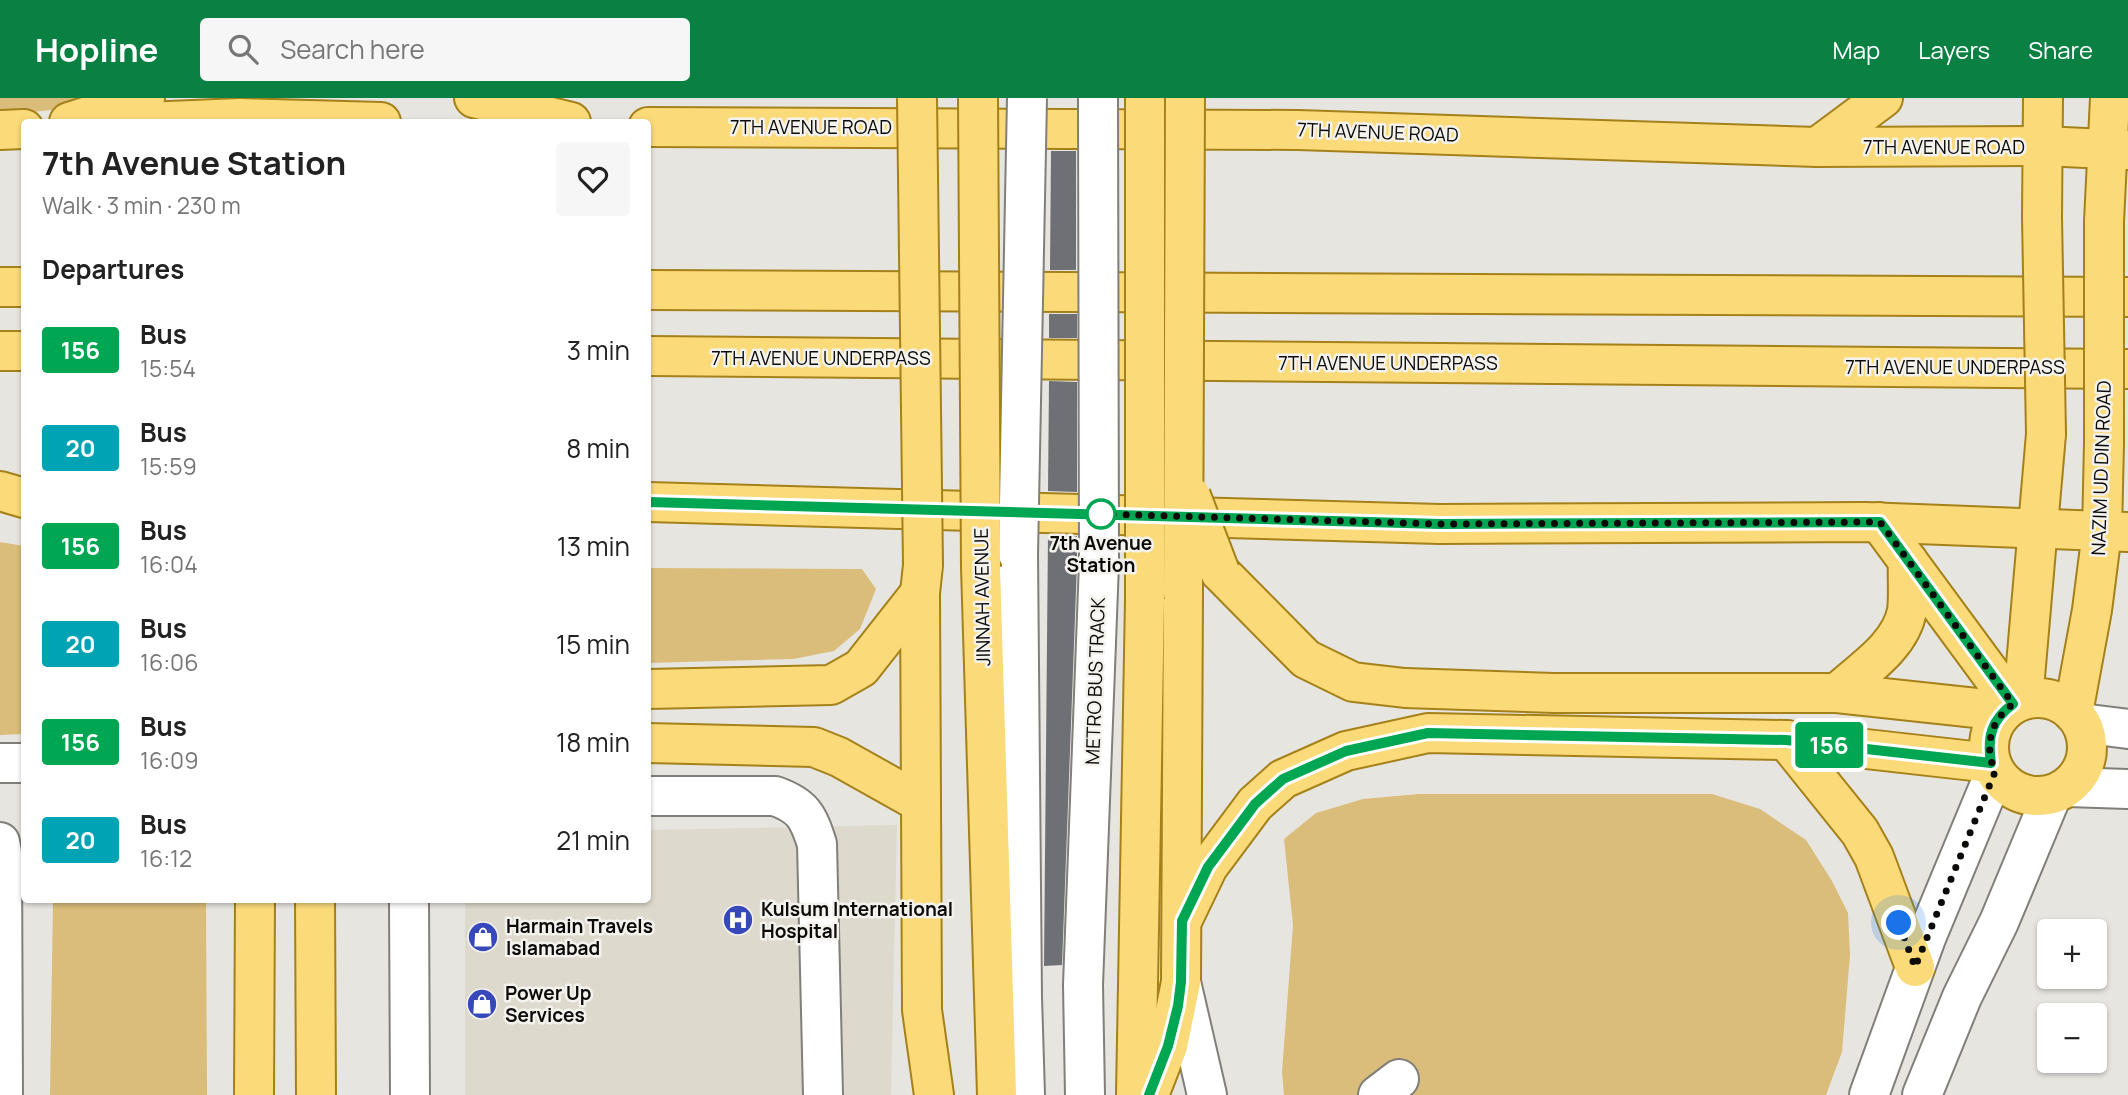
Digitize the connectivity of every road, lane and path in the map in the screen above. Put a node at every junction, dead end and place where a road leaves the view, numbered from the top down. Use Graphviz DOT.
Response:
graph roads {
  1 [pos="145,98"];
  2 [pos="474,98"];
  3 [pos="917,98"];
  4 [pos="978,98"];
  5 [pos="1027,98"];
  6 [pos="1098,98"];
  7 [pos="1145,98"];
  8 [pos="1185,98"];
  9 [pos="1883,98"];
  10 [pos="2043,98"];
  11 [pos="2110,98"];
  12 [pos="240,113"];
  13 [pos="310,114"];
  14 [pos="78,119"];
  15 [pos="177,119"];
  16 [pos="354,119"];
  17 [pos="559,119"];
  18 [pos="651,127"];
  19 [pos="21,129"];
  20 [pos="0,130"];
  21 [pos="2043,146"];
  22 [pos="1817,147"];
  23 [pos="2118,150"];
  24 [pos="0,287"];
  25 [pos="21,287"];
  26 [pos="651,290"];
  27 [pos="2128,297"];
  28 [pos="0,351"];
  29 [pos="21,351"];
  30 [pos="651,356"];
  31 [pos="2128,369"];
  32 [pos="1184,478"];
  33 [pos="21,488"];
  34 [pos="0,489"];
  35 [pos="21,497"];
  36 [pos="651,502"];
  37 [pos="1880,522"];
  38 [pos="2037,528"];
  39 [pos="2115,532"];
  40 [pos="1908,561"];
  41 [pos="922,579"];
  42 [pos="651,689"];
  43 [pos="1837,693"];
  44 [pos="2013,705"];
  45 [pos="2077,718"];
  46 [pos="2128,729"];
  47 [pos="1786,740"];
  48 [pos="651,743"];
  49 [pos="0,763"];
  50 [pos="21,763"];
  51 [pos="1993,767"];
  52 [pos="2128,789"];
  53 [pos="2060,791"];
  54 [pos="651,796"];
  55 [pos="921,803"];
  56 [pos="0,842"];
  57 [pos="256,903"];
  58 [pos="315,903"];
  59 [pos="409,903"];
  60 [pos="1182,921"];
  61 [pos="1915,967"];
  62 [pos="1181,982"];
  63 [pos="3,1095"];
  64 [pos="254,1095"];
  65 [pos="316,1095"];
  66 [pos="410,1095"];
  67 [pos="823,1095"];
  68 [pos="934,1095"];
  69 [pos="997,1095"];
  70 [pos="1025,1095"];
  71 [pos="1085,1095"];
  72 [pos="1136,1095"];
  73 [pos="1149,1095"];
  74 [pos="1207,1095"];
  75 [pos="1869,1095"];
  76 [pos="1922,1095"];
  1 -- 14 [label="main road"];
  2 -- 17 [label="main road"];
  3 -- 41 [label="main road, bridge"];
  4 -- 69 [label="main road, JINNAH AVENUE, bridge"];
  5 -- 70 [label="street, bridge"];
  6 -- 71 [label="street, METRO BUS TRACK, bridge"];
  7 -- 72 [label="main road, bridge"];
  8 -- 32 [label="main road, bridge"];
  9 -- 22 [label="main road"];
  10 -- 21 [label="main road"];
  11 -- 23 [label="main road, NAZIM UD DIN ROAD"];
  12 -- 13 [label="main road"];
  12 -- 15 [label="main road"];
  13 -- 16 [label="main road"];
  18 -- 22 [label="main road, 7TH AVENUE ROAD"];
  19 -- 20 [label="main road"];
  21 -- 22 [label="main road, 7TH AVENUE ROAD"];
  21 -- 23 [label="main road, 7TH AVENUE ROAD"];
  21 -- 38 [label="main road, bridge"];
  23 -- 39 [label="main road, NAZIM UD DIN ROAD, bridge"];
  24 -- 25 [label="main road"];
  26 -- 27 [label="main road"];
  28 -- 29 [label="main road"];
  30 -- 31 [label="main road, 7TH AVENUE UNDERPASS"];
  32 -- 43 [label="main road, bridge"];
  32 -- 60 [label="main road, bridge"];
  33 -- 34 [label="main road"];
  34 -- 35 [label="main road"];
  36 -- 37 [label="main road"];
  37 -- 38 [label="main road"];
  37 -- 40 [label="main road"];
  38 -- 39 [label="main road"];
  38 -- 44 [label="main road"];
  39 -- 45 [label="main road, NAZIM UD DIN ROAD"];
  40 -- 43 [label="main road"];
  40 -- 44 [label="main road"];
  41 -- 42 [label="main road"];
  41 -- 55 [label="main road"];
  43 -- 44 [label="main road"];
  44 -- 45 [label="main road"];
  44 -- 51 [label="main road"];
  45 -- 46 [label="street"];
  45 -- 53 [label="main road"];
  47 -- 51 [label="main road"];
  47 -- 60 [label="main road"];
  47 -- 61 [label="main road"];
  48 -- 55 [label="main road"];
  49 -- 50 [label="street"];
  51 -- 53 [label="main road"];
  51 -- 61 [label="street"];
  52 -- 53 [label="street"];
  53 -- 76 [label="street"];
  54 -- 67 [label="street"];
  55 -- 68 [label="main road"];
  56 -- 63 [label="street"];
  57 -- 64 [label="main road"];
  58 -- 65 [label="main road"];
  59 -- 66 [label="street"];
  60 -- 62 [label="main road"];
  61 -- 75 [label="street"];
  62 -- 73 [label="main road"];
  62 -- 74 [label="street"];
}
